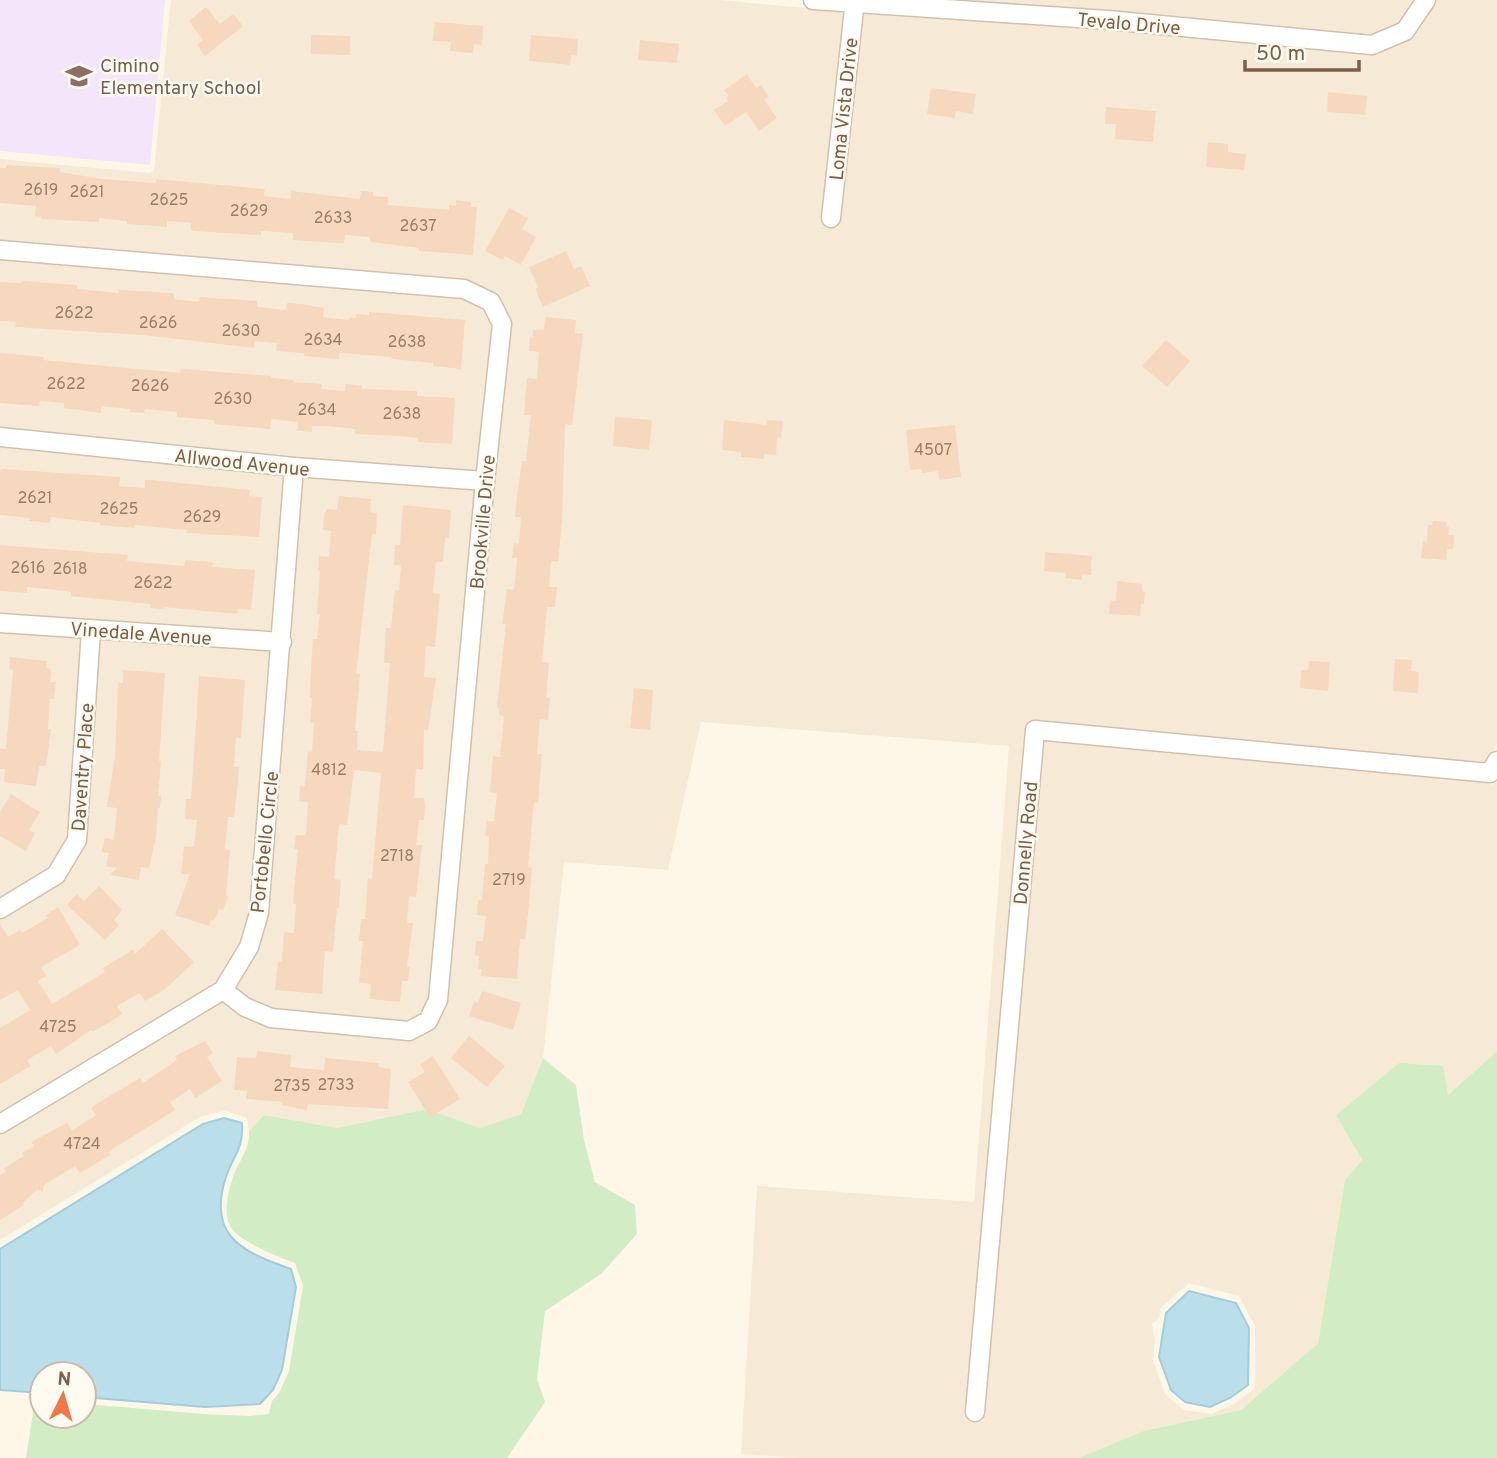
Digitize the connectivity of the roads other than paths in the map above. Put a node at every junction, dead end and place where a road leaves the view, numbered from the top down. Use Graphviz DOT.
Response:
graph roads {
  1 [pos="813,0"];
  2 [pos="1426,0"];
  3 [pos="855,2"];
  4 [pos="831,218"];
  5 [pos="0,250"];
  6 [pos="0,437"];
  7 [pos="294,467"];
  8 [pos="485,481"];
  9 [pos="0,622"];
  10 [pos="91,630"];
  11 [pos="282,642"];
  12 [pos="1494,767"];
  13 [pos="0,909"];
  14 [pos="223,990"];
  15 [pos="0,1124"];
  16 [pos="975,1412"];
  1 -- 3 [label="street, Tevalo Drive"];
  2 -- 3 [label="street, Tevalo Drive"];
  3 -- 4 [label="street, Loma Vista Drive"];
  5 -- 8 [label="street, Brookville Drive"];
  6 -- 7 [label="street, Allwood Avenue"];
  7 -- 8 [label="street, Allwood Avenue"];
  7 -- 11 [label="street, Portobello Circle"];
  8 -- 14 [label="street, Brookville Drive"];
  9 -- 10 [label="street, Vinedale Avenue"];
  10 -- 11 [label="street, Vinedale Avenue"];
  10 -- 13 [label="street, Daventry Place"];
  11 -- 14 [label="street, Portobello Circle"];
  12 -- 16 [label="street, Donnelly Road"];
  14 -- 15 [label="street, Portobello Circle"];
}
